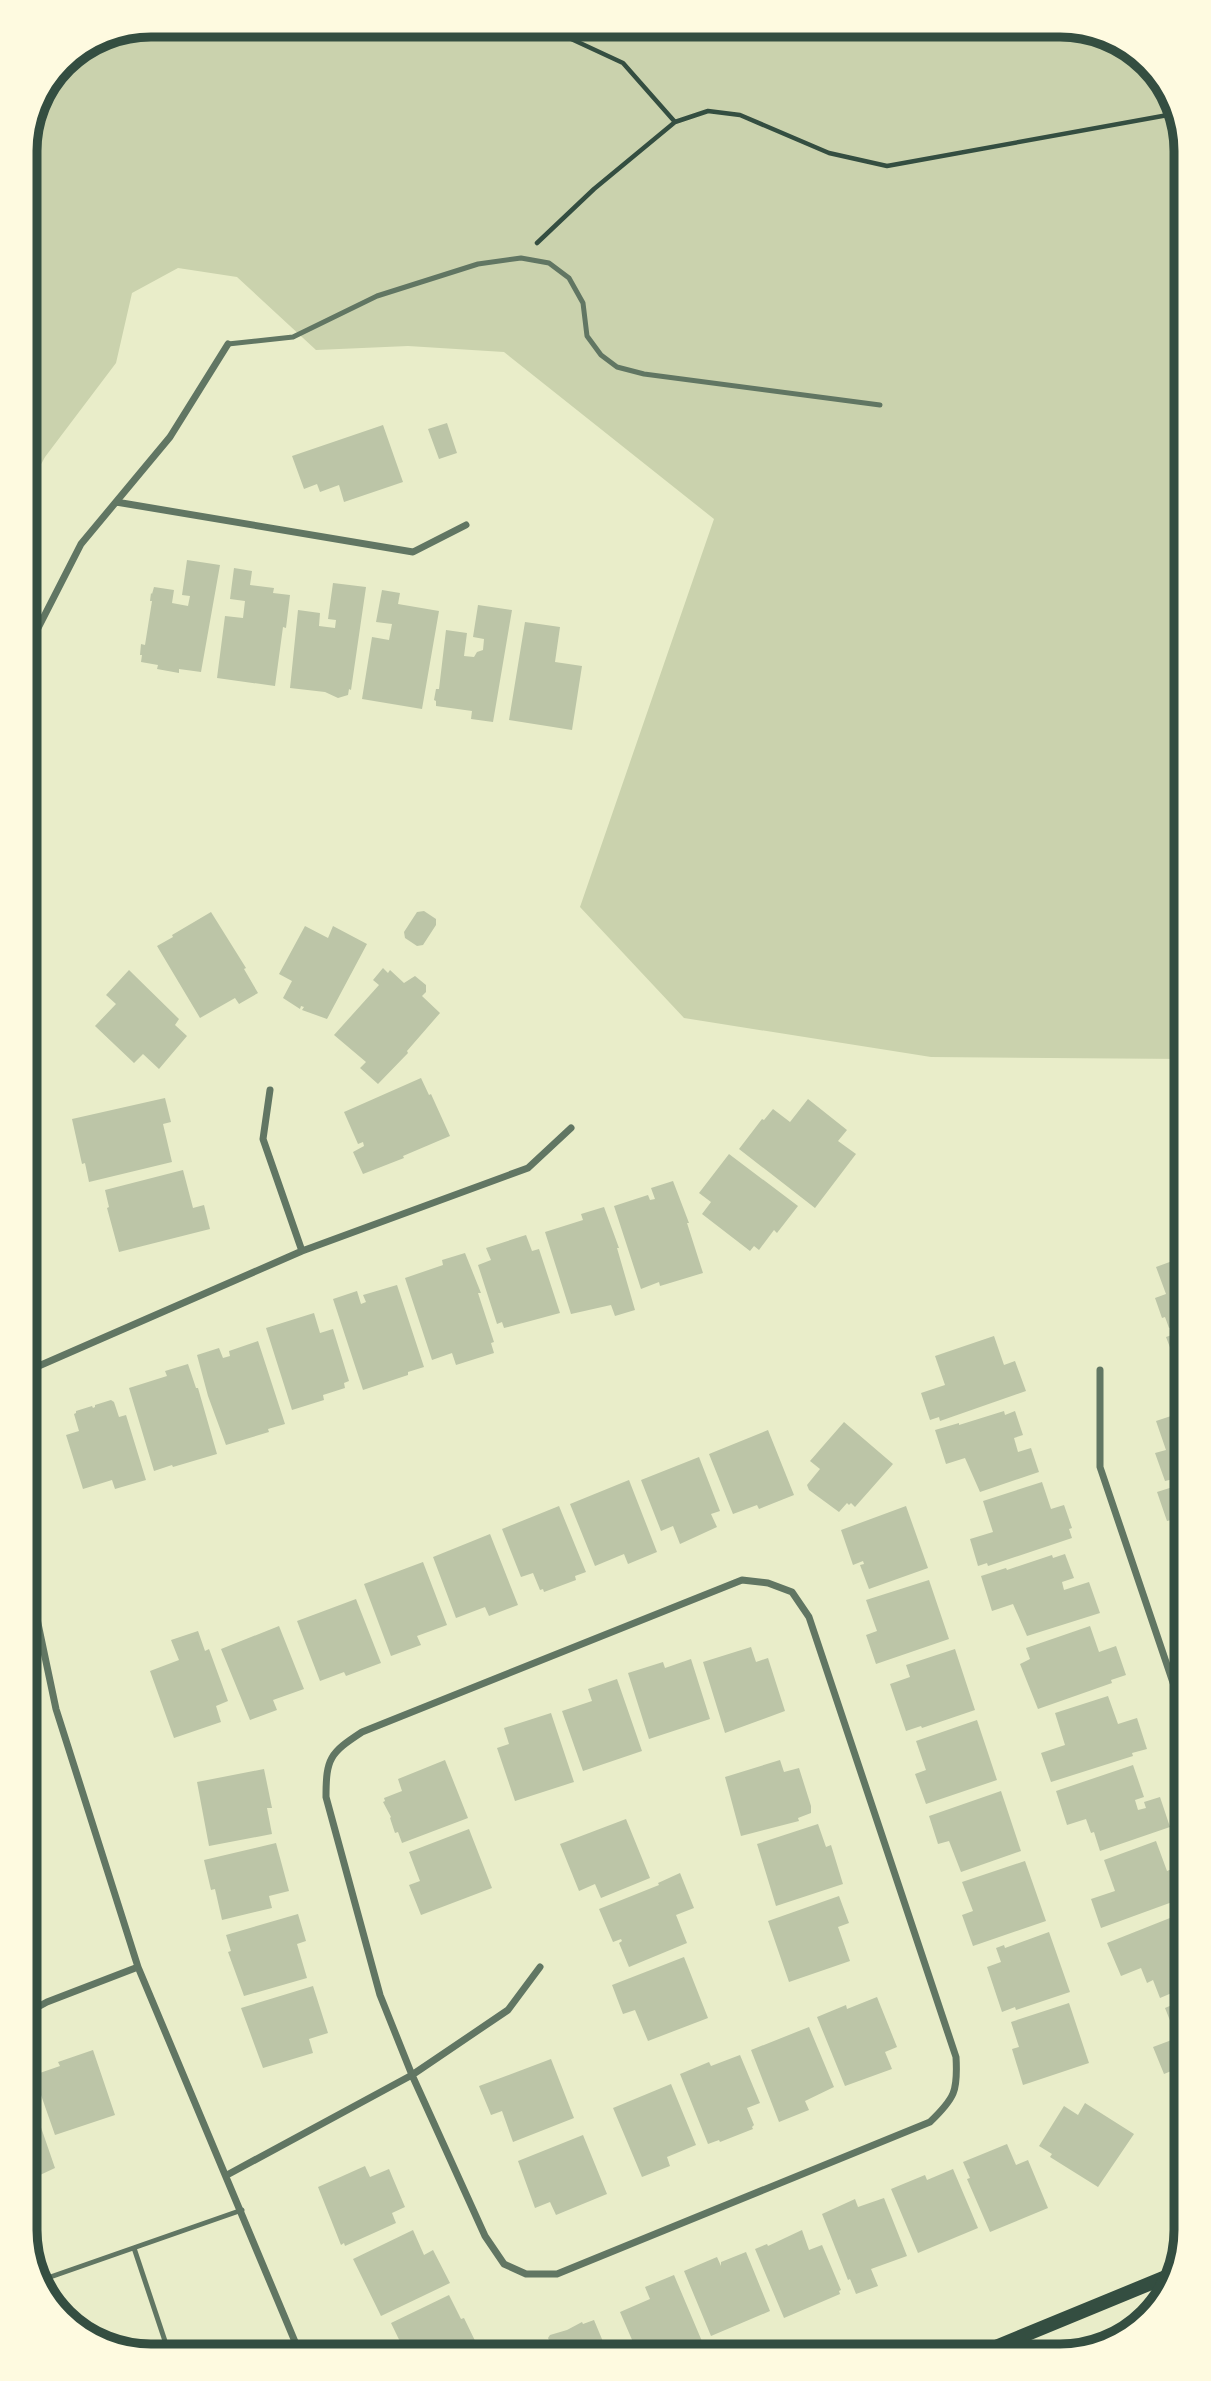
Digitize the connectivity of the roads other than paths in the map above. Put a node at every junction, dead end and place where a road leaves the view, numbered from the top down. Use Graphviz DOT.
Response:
graph roads {
  1 [pos="228,344"];
  2 [pos="880,405"];
  3 [pos="116,502"];
  4 [pos="466,525"];
  5 [pos="37,630"];
  6 [pos="271,1090"];
  7 [pos="571,1128"];
  8 [pos="302,1251"];
  9 [pos="37,1367"];
  10 [pos="1100,1370"];
  11 [pos="37,1622"];
  12 [pos="1174,1685"];
  13 [pos="138,1967"];
  14 [pos="540,1967"];
  15 [pos="37,2007"];
  16 [pos="412,2075"];
  17 [pos="227,2175"];
  18 [pos="242,2210"];
  19 [pos="134,2248"];
  20 [pos="47,2278"];
  21 [pos="1164,2278"];
  22 [pos="166,2344"];
  23 [pos="296,2344"];
  24 [pos="1005,2344"];
  1 -- 2 [label="lane"];
  1 -- 3 [label="street"];
  3 -- 4 [label="street"];
  3 -- 5 [label="street"];
  6 -- 8 [label="street"];
  7 -- 8 [label="street"];
  8 -- 9 [label="street"];
  10 -- 12 [label="street"];
  11 -- 13 [label="street"];
  13 -- 15 [label="street"];
  13 -- 17 [label="street"];
  14 -- 16 [label="street"];
  16 -- 16 [label="street"];
  16 -- 17 [label="street"];
  17 -- 18 [label="street"];
  18 -- 19 [label="lane"];
  18 -- 23 [label="street"];
  19 -- 20 [label="lane"];
  19 -- 22 [label="lane"];
  21 -- 24 [label="main road"];
}
